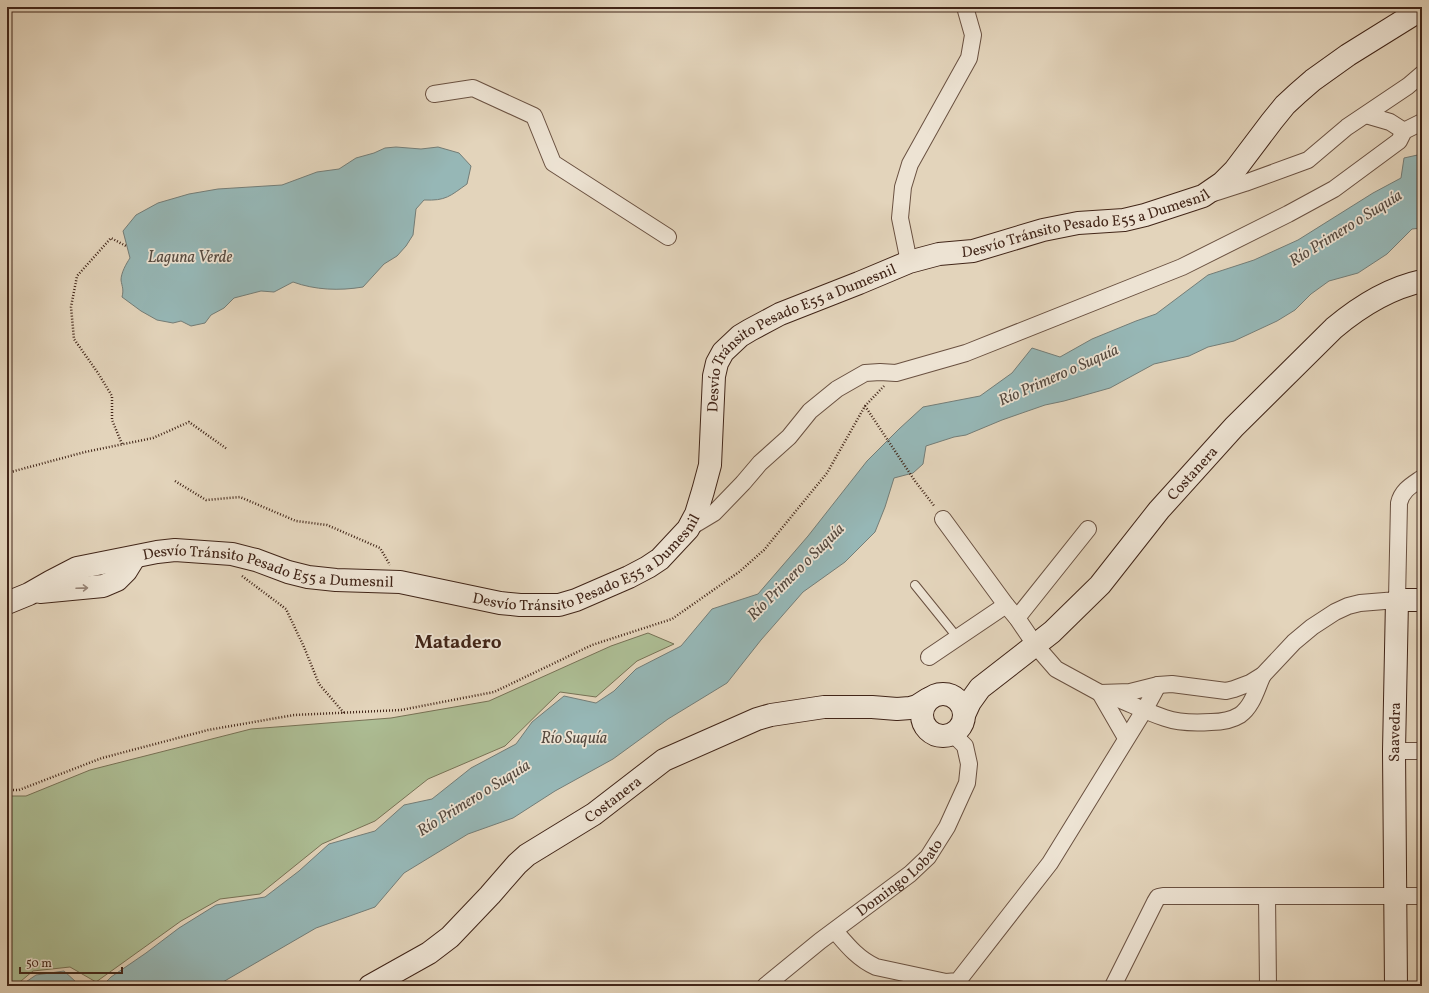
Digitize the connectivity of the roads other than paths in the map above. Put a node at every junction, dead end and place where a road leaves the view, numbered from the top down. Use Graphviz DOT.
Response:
graph roads {
  1 [pos="965,7"];
  2 [pos="1422,9"];
  3 [pos="1422,74"];
  4 [pos="434,94"];
  5 [pos="1366,115"];
  6 [pos="1422,122"];
  7 [pos="1404,131"];
  8 [pos="1203,196"];
  9 [pos="668,237"];
  10 [pos="908,262"];
  11 [pos="1422,281"];
  12 [pos="1419,482"];
  13 [pos="943,519"];
  14 [pos="688,529"];
  15 [pos="1088,529"];
  16 [pos="915,585"];
  17 [pos="1397,600"];
  18 [pos="1422,600"];
  19 [pos="7,604"];
  20 [pos="1006,605"];
  21 [pos="1017,618"];
  22 [pos="958,637"];
  23 [pos="1036,646"];
  24 [pos="929,657"];
  25 [pos="1263,675"];
  26 [pos="1158,685"];
  27 [pos="980,688"];
  28 [pos="1100,693"];
  29 [pos="938,697"];
  30 [pos="897,709"];
  31 [pos="1145,709"];
  32 [pos="964,715"];
  33 [pos="924,725"];
  34 [pos="953,734"];
  35 [pos="1126,738"];
  36 [pos="1394,751"];
  37 [pos="1422,751"];
  38 [pos="1267,896"];
  39 [pos="1395,896"];
  40 [pos="1422,896"];
  41 [pos="835,930"];
  42 [pos="370,986"];
  43 [pos="765,986"];
  44 [pos="1113,986"];
  45 [pos="1268,986"];
  46 [pos="1396,986"];
  1 -- 10 [label="street"];
  2 -- 8 [label="street, Desvío Tránsito Pesado E55 a Dumesnil"];
  3 -- 5 [label="street"];
  4 -- 9 [label="street"];
  5 -- 7 [label="street"];
  5 -- 8 [label="street"];
  6 -- 7 [label="street"];
  7 -- 14 [label="street"];
  8 -- 10 [label="street, Desvío Tránsito Pesado E55 a Dumesnil"];
  10 -- 14 [label="street, Desvío Tránsito Pesado E55 a Dumesnil"];
  11 -- 23 [label="street, Costanera"];
  12 -- 17 [label="street, Saavedra"];
  13 -- 20 [label="street"];
  14 -- 19 [label="street, Desvío Tránsito Pesado E55 a Dumesnil"];
  15 -- 21 [label="street"];
  16 -- 22 [label="lane"];
  17 -- 18 [label="street"];
  17 -- 25 [label="street"];
  17 -- 36 [label="street, Saavedra"];
  20 -- 21 [label="street"];
  20 -- 22 [label="street"];
  21 -- 23 [label="street"];
  22 -- 24 [label="street"];
  23 -- 27 [label="street, Costanera"];
  23 -- 28 [label="street"];
  25 -- 26 [label="street"];
  25 -- 31 [label="street"];
  26 -- 28 [label="street"];
  26 -- 31 [label="street"];
  27 -- 29 [label="street, Costanera"];
  27 -- 32 [label="street, Costanera"];
  28 -- 31 [label="street"];
  28 -- 35 [label="street"];
  29 -- 30 [label="street, Costanera"];
  29 -- 32 [label="street"];
  29 -- 33 [label="street"];
  30 -- 33 [label="street, Costanera"];
  30 -- 42 [label="street, Costanera"];
  31 -- 35 [label="street"];
  32 -- 34 [label="street, Costanera"];
  33 -- 34 [label="street, Costanera"];
  34 -- 41 [label="street, Domingo Lobato"];
  35 -- 41 [label="street"];
  36 -- 37 [label="street"];
  36 -- 39 [label="street, Saavedra"];
  38 -- 39 [label="street"];
  38 -- 44 [label="street"];
  38 -- 45 [label="street"];
  39 -- 40 [label="street"];
  39 -- 46 [label="street, Saavedra"];
  41 -- 43 [label="street, Domingo Lobato"];
}
